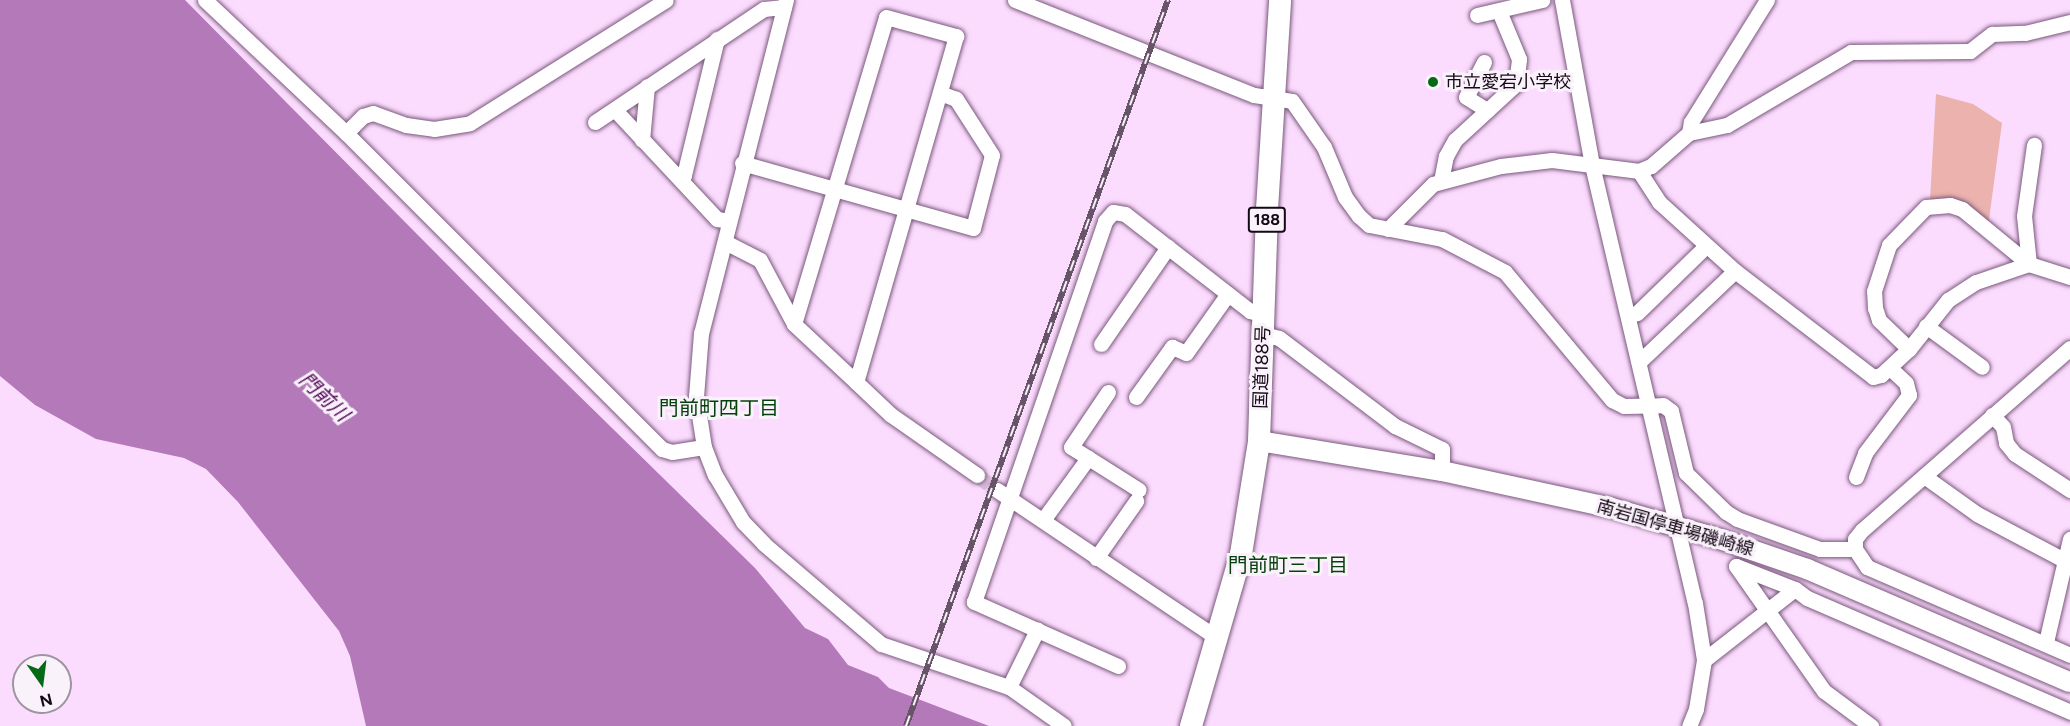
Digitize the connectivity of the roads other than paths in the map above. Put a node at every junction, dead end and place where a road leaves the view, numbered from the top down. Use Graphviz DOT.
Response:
graph roads {
  1 [pos="205,0"];
  2 [pos="666,0"];
  3 [pos="1017,0"];
  4 [pos="1280,0"];
  5 [pos="1542,0"];
  6 [pos="1562,0"];
  7 [pos="1767,0"];
  8 [pos="785,3"];
  9 [pos="1499,11"];
  10 [pos="1477,15"];
  11 [pos="2070,22"];
  12 [pos="717,39"];
  13 [pos="1484,62"];
  14 [pos="647,86"];
  15 [pos="940,93"];
  16 [pos="1275,98"];
  17 [pos="615,110"];
  18 [pos="1487,110"];
  19 [pos="594,123"];
  20 [pos="346,133"];
  21 [pos="1689,133"];
  22 [pos="642,140"];
  23 [pos="2034,145"];
  24 [pos="742,163"];
  25 [pos="1592,165"];
  26 [pos="1639,171"];
  27 [pos="679,178"];
  28 [pos="1441,181"];
  29 [pos="834,187"];
  30 [pos="906,208"];
  31 [pos="729,221"];
  32 [pos="1388,229"];
  33 [pos="725,242"];
  34 [pos="1706,246"];
  35 [pos="1168,247"];
  36 [pos="2030,264"];
  37 [pos="1735,271"];
  38 [pos="2070,277"];
  39 [pos="1228,294"];
  40 [pos="1628,316"];
  41 [pos="794,324"];
  42 [pos="1263,325"];
  43 [pos="1926,327"];
  44 [pos="1101,344"];
  45 [pos="2070,348"];
  46 [pos="1909,349"];
  47 [pos="1639,362"];
  48 [pos="1982,367"];
  49 [pos="1890,368"];
  50 [pos="856,382"];
  51 [pos="1108,392"];
  52 [pos="1136,397"];
  53 [pos="1650,407"];
  54 [pos="1992,415"];
  55 [pos="1259,441"];
  56 [pos="704,447"];
  57 [pos="1088,458"];
  58 [pos="1442,471"];
  59 [pos="977,475"];
  60 [pos="1923,476"];
  61 [pos="1856,477"];
  62 [pos="997,490"];
  63 [pos="2070,490"];
  64 [pos="1011,499"];
  65 [pos="1043,520"];
  66 [pos="1678,527"];
  67 [pos="2070,539"];
  68 [pos="1855,549"];
  69 [pos="1096,558"];
  70 [pos="2064,560"];
  71 [pos="1795,589"];
  72 [pos="1766,610"];
  73 [pos="1037,630"];
  74 [pos="1216,637"];
  75 [pos="2046,642"];
  76 [pos="2070,654"];
  77 [pos="1704,660"];
  78 [pos="1118,666"];
  79 [pos="2070,682"];
  80 [pos="1010,687"];
  81 [pos="2070,712"];
  82 [pos="1064,726"];
  83 [pos="1191,726"];
  84 [pos="1689,726"];
  85 [pos="1871,726"];
  1 -- 20 [label="street"];
  2 -- 20 [label="street"];
  3 -- 16 [label="street"];
  4 -- 16 [label="highway, 国道188号 / 188"];
  5 -- 9 [label="street"];
  6 -- 25 [label="street"];
  7 -- 21 [label="street"];
  8 -- 12 [label="street"];
  8 -- 24 [label="street"];
  9 -- 10 [label="street"];
  9 -- 18 [label="street"];
  11 -- 21 [label="street"];
  12 -- 14 [label="street"];
  12 -- 27 [label="street"];
  13 -- 18 [label="street"];
  14 -- 17 [label="street"];
  14 -- 22 [label="street"];
  15 -- 29 [label="street"];
  15 -- 30 [label="street"];
  15 -- 30 [label="street"];
  16 -- 32 [label="street"];
  16 -- 42 [label="highway, 国道188号 / 188"];
  17 -- 19 [label="street"];
  17 -- 22 [label="street"];
  18 -- 28 [label="street"];
  20 -- 56 [label="street"];
  21 -- 26 [label="street"];
  22 -- 27 [label="street"];
  23 -- 36 [label="street"];
  24 -- 29 [label="street"];
  24 -- 31 [label="street"];
  25 -- 26 [label="street"];
  25 -- 28 [label="street"];
  25 -- 40 [label="street"];
  26 -- 34 [label="street"];
  27 -- 31 [label="street"];
  28 -- 32 [label="street"];
  29 -- 30 [label="street"];
  29 -- 41 [label="street"];
  30 -- 50 [label="street"];
  31 -- 33 [label="street"];
  32 -- 53 [label="street"];
  33 -- 41 [label="street"];
  33 -- 56 [label="street"];
  34 -- 37 [label="street"];
  34 -- 40 [label="street"];
  35 -- 39 [label="street"];
  35 -- 44 [label="street"];
  35 -- 64 [label="street"];
  36 -- 38 [label="street"];
  36 -- 43 [label="street"];
  36 -- 46 [label="street"];
  37 -- 47 [label="street"];
  37 -- 49 [label="street"];
  39 -- 42 [label="street"];
  39 -- 52 [label="street"];
  40 -- 47 [label="street"];
  41 -- 50 [label="street"];
  42 -- 55 [label="highway, 国道188号 / 188"];
  42 -- 58 [label="street"];
  43 -- 46 [label="street"];
  43 -- 48 [label="street"];
  45 -- 54 [label="street"];
  46 -- 49 [label="street"];
  47 -- 53 [label="street"];
  49 -- 61 [label="street"];
  50 -- 59 [label="street"];
  51 -- 57 [label="street"];
  53 -- 66 [label="street"];
  53 -- 68 [label="street"];
  54 -- 60 [label="street"];
  54 -- 63 [label="street"];
  55 -- 58 [label="main road, 南岩国停車場磯崎線"];
  55 -- 74 [label="highway, 国道188号 / 188"];
  56 -- 80 [label="street"];
  57 -- 65 [label="street"];
  57 -- 69 [label="street"];
  58 -- 66 [label="main road, 南岩国停車場磯崎線"];
  60 -- 68 [label="street"];
  60 -- 70 [label="street"];
  62 -- 64 [label="street"];
  64 -- 65 [label="street"];
  64 -- 73 [label="street"];
  65 -- 69 [label="street"];
  66 -- 77 [label="street"];
  66 -- 79 [label="main road, 南岩国停車場磯崎線"];
  67 -- 70 [label="street"];
  68 -- 75 [label="street"];
  69 -- 74 [label="street"];
  70 -- 75 [label="street"];
  71 -- 72 [label="street"];
  71 -- 72 [label="street"];
  71 -- 81 [label="street"];
  72 -- 77 [label="street"];
  72 -- 85 [label="street"];
  73 -- 78 [label="street"];
  73 -- 80 [label="street"];
  74 -- 83 [label="highway, 国道188号 / 188"];
  75 -- 76 [label="street"];
  77 -- 84 [label="street"];
  80 -- 82 [label="street"];
}
